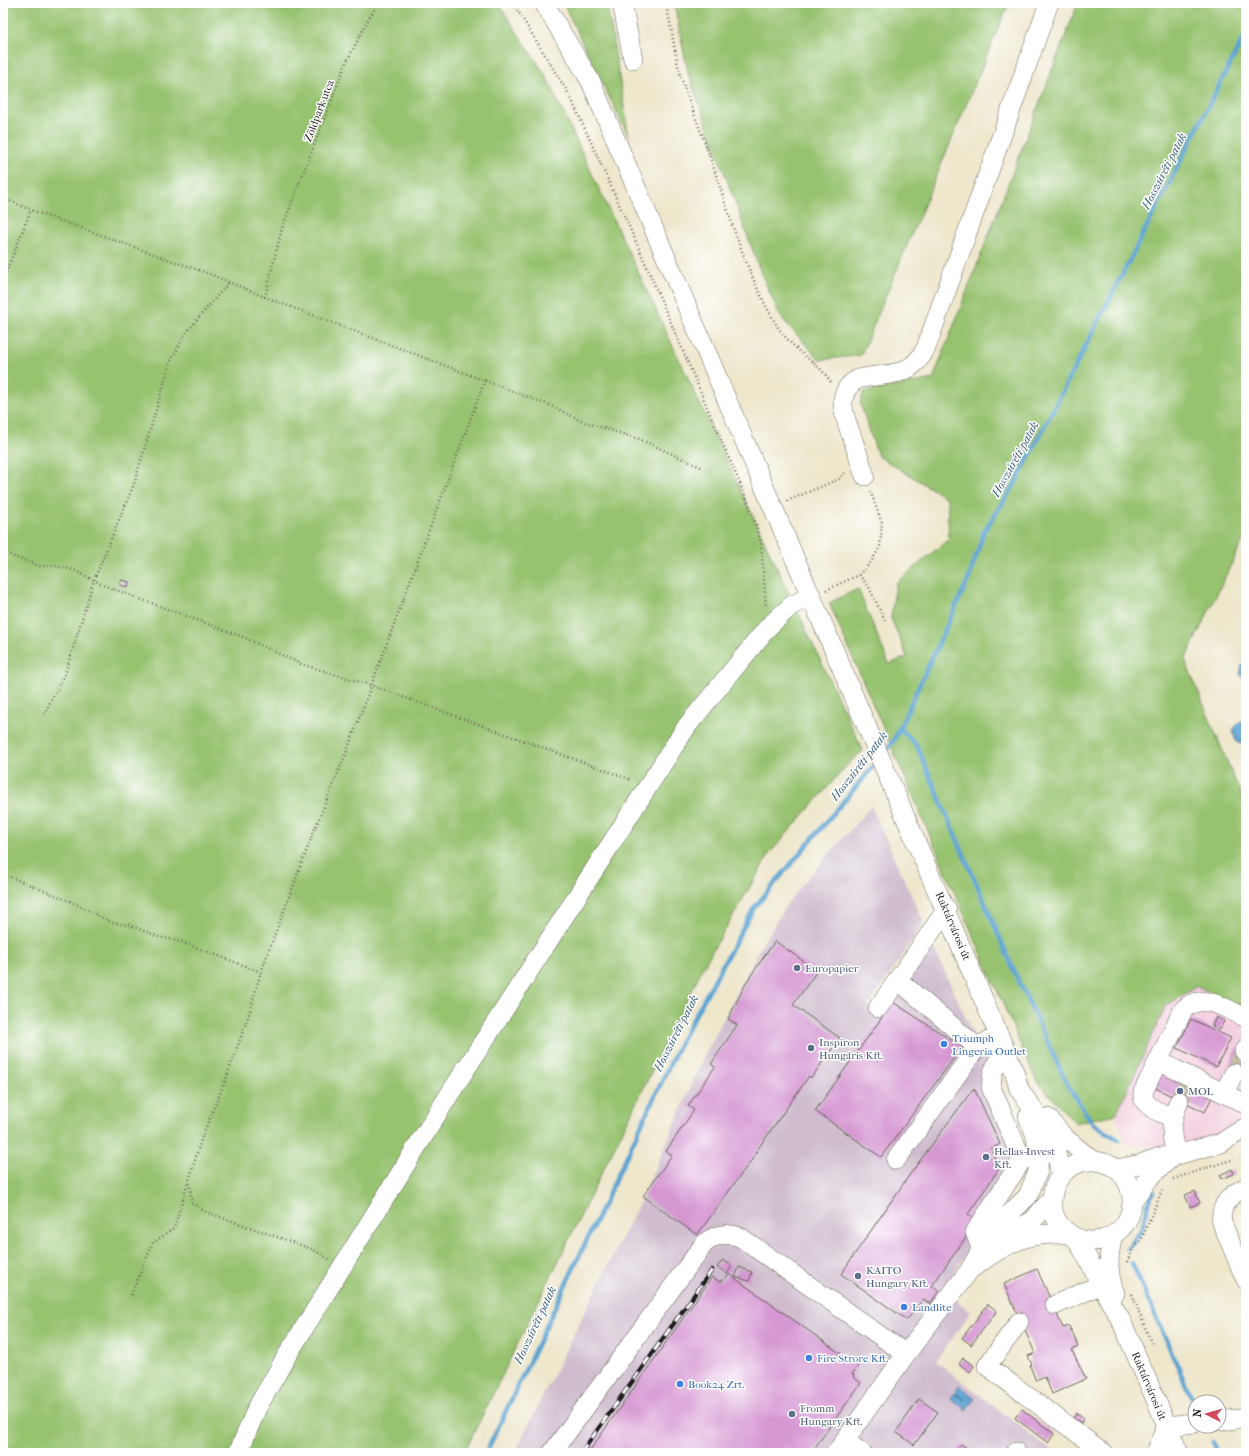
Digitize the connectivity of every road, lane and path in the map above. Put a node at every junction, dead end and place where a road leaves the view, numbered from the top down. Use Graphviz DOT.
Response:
graph roads {
  1 [pos="379,3"];
  2 [pos="513,3"];
  3 [pos="544,3"];
  4 [pos="622,3"];
  5 [pos="665,3"];
  6 [pos="1049,3"];
  7 [pos="633,59"];
  8 [pos="3,198"];
  9 [pos="31,210"];
  10 [pos="3,280"];
  11 [pos="229,282"];
  12 [pos="265,297"];
  13 [pos="485,380"];
  14 [pos="842,402"];
  15 [pos="857,451"];
  16 [pos="703,468"];
  17 [pos="865,476"];
  18 [pos="773,506"];
  19 [pos="3,550"];
  20 [pos="859,575"];
  21 [pos="94,580"];
  22 [pos="812,596"];
  23 [pos="885,621"];
  24 [pos="768,627"];
  25 [pos="370,685"];
  26 [pos="44,714"];
  27 [pos="648,786"];
  28 [pos="3,874"];
  29 [pos="947,909"];
  30 [pos="261,972"];
  31 [pos="906,987"];
  32 [pos="878,1008"];
  33 [pos="1246,1018"];
  34 [pos="1002,1041"];
  35 [pos="977,1048"];
  36 [pos="1158,1061"];
  37 [pos="1014,1071"];
  38 [pos="1234,1073"];
  39 [pos="1185,1087"];
  40 [pos="1019,1089"];
  41 [pos="1224,1093"];
  42 [pos="1244,1101"];
  43 [pos="1172,1118"];
  44 [pos="1246,1127"];
  45 [pos="1174,1155"];
  46 [pos="1234,1159"];
  47 [pos="896,1160"];
  48 [pos="1093,1161"];
  49 [pos="1116,1169"];
  50 [pos="1061,1176"];
  51 [pos="189,1180"];
  52 [pos="1166,1181"];
  53 [pos="1165,1185"];
  54 [pos="1246,1187"];
  55 [pos="1052,1199"];
  56 [pos="1132,1201"];
  57 [pos="1072,1235"];
  58 [pos="1113,1235"];
  59 [pos="982,1251"];
  60 [pos="1126,1264"];
  61 [pos="342,1267"];
  62 [pos="970,1271"];
  63 [pos="1246,1280"];
  64 [pos="1102,1284"];
  65 [pos="1131,1290"];
  66 [pos="131,1295"];
  67 [pos="1054,1305"];
  68 [pos="1120,1318"];
  69 [pos="1019,1322"];
  70 [pos="1153,1348"];
  71 [pos="906,1354"];
  72 [pos="1246,1418"];
  73 [pos="1227,1420"];
  74 [pos="1187,1424"];
  75 [pos="1166,1426"];
  76 [pos="840,1447"];
  77 [pos="1102,1452"];
  78 [pos="238,1453"];
  79 [pos="552,1453"];
  80 [pos="862,1453"];
  81 [pos="1156,1453"];
  82 [pos="1179,1453"];
  1 -- 12 [label="path, Zöldpark utca"];
  2 -- 24 [label="path"];
  3 -- 18 [label="street, Raktárvárosi út"];
  4 -- 7 [label="street"];
  5 -- 14 [label="path"];
  6 -- 14 [label="street"];
  8 -- 9 [label="path"];
  9 -- 10 [label="path"];
  9 -- 11 [label="path"];
  11 -- 12 [label="path"];
  11 -- 21 [label="path"];
  12 -- 13 [label="path"];
  13 -- 16 [label="path"];
  13 -- 25 [label="path"];
  14 -- 15 [label="street"];
  15 -- 17 [label="street"];
  15 -- 18 [label="path"];
  17 -- 20 [label="path"];
  18 -- 22 [label="street, Raktárvárosi út"];
  19 -- 21 [label="path"];
  20 -- 22 [label="path"];
  20 -- 23 [label="path"];
  21 -- 25 [label="path"];
  21 -- 26 [label="path"];
  22 -- 24 [label="street"];
  22 -- 29 [label="street, Raktárvárosi út"];
  24 -- 27 [label="street"];
  25 -- 27 [label="path"];
  25 -- 30 [label="path"];
  27 -- 61 [label="street"];
  28 -- 30 [label="path"];
  29 -- 32 [label="street"];
  29 -- 34 [label="street, Raktárvárosi út"];
  30 -- 51 [label="path"];
  31 -- 35 [label="street"];
  33 -- 36 [label="street"];
  34 -- 35 [label="street"];
  34 -- 37 [label="street, Raktárvárosi út"];
  34 -- 59 [label="street"];
  35 -- 47 [label="street"];
  36 -- 39 [label="street"];
  36 -- 43 [label="street"];
  37 -- 40 [label="street, Raktárvárosi út"];
  37 -- 48 [label="street, Raktárvárosi út"];
  38 -- 41 [label="street"];
  39 -- 41 [label="street"];
  39 -- 43 [label="street"];
  40 -- 50 [label="street, Raktárvárosi út"];
  40 -- 59 [label="street"];
  41 -- 42 [label="street"];
  43 -- 45 [label="street"];
  44 -- 45 [label="street"];
  45 -- 49 [label="street"];
  45 -- 56 [label="street"];
  46 -- 52 [label="path"];
  48 -- 49 [label="street, Raktárvárosi út"];
  48 -- 50 [label="street"];
  49 -- 56 [label="street"];
  50 -- 55 [label="street"];
  51 -- 61 [label="path"];
  51 -- 66 [label="path"];
  53 -- 60 [label="path"];
  54 -- 63 [label="street"];
  55 -- 57 [label="street, Raktárvárosi út"];
  55 -- 59 [label="street"];
  56 -- 58 [label="street"];
  57 -- 58 [label="street"];
  57 -- 62 [label="street"];
  57 -- 64 [label="street, Raktárvárosi út"];
  58 -- 68 [label="street, Raktárvárosi út"];
  59 -- 62 [label="street"];
  61 -- 78 [label="street"];
  62 -- 71 [label="street"];
  64 -- 67 [label="street"];
  64 -- 68 [label="street, Raktárvárosi út"];
  65 -- 70 [label="path"];
  68 -- 75 [label="street, Raktárvárosi út"];
  69 -- 77 [label="street"];
  71 -- 76 [label="street"];
  71 -- 79 [label="street"];
  72 -- 73 [label="street"];
  74 -- 75 [label="street"];
  75 -- 81 [label="street"];
  75 -- 82 [label="street, Raktárvárosi út"];
  76 -- 80 [label="street"];
}
